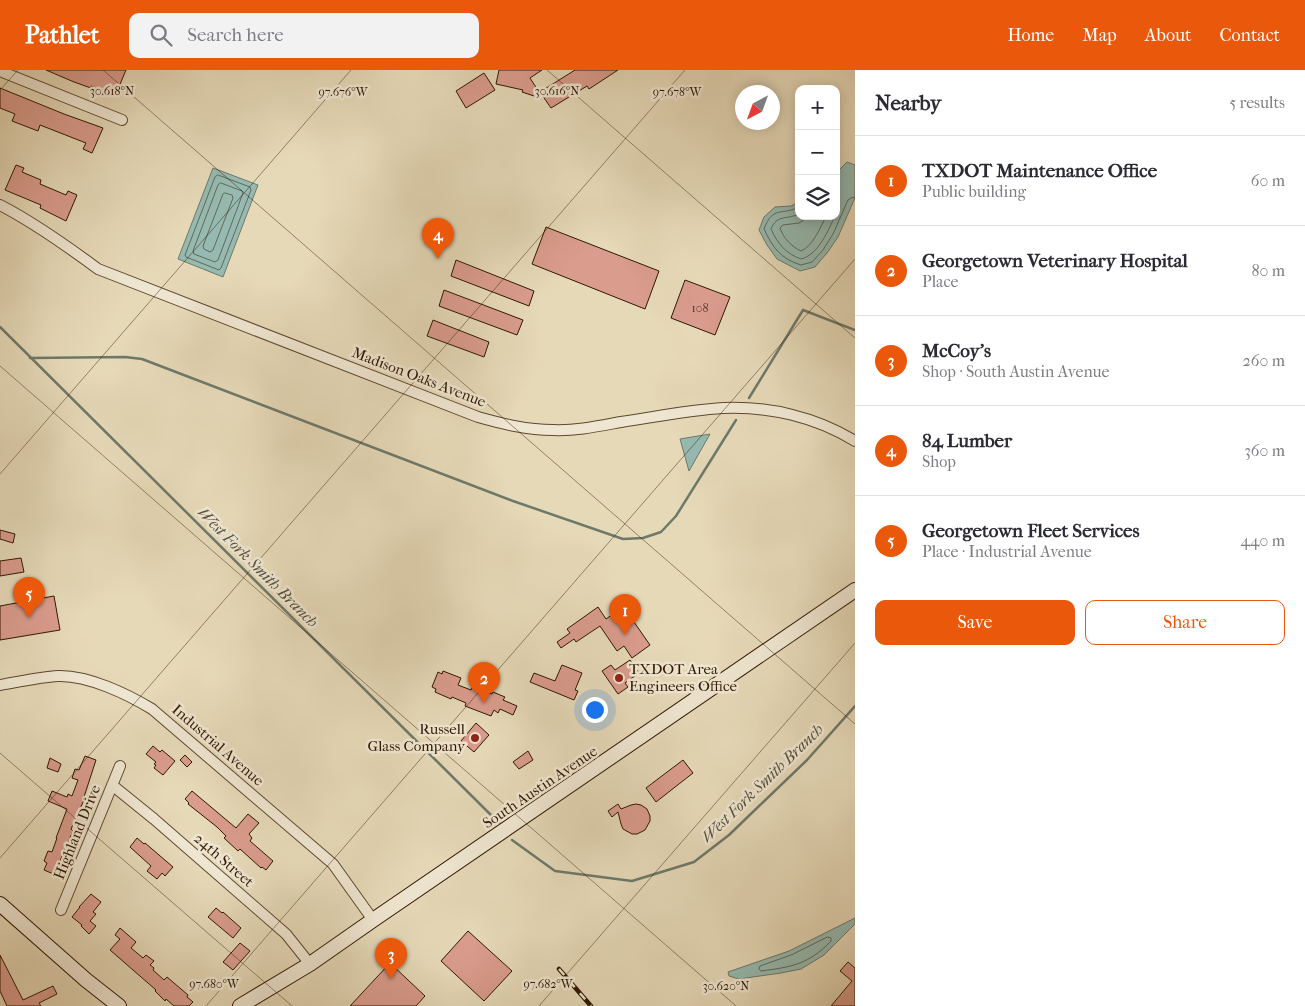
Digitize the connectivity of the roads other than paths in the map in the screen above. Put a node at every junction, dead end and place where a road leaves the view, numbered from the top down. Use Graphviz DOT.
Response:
graph roads {
  1 [pos="0,71"];
  2 [pos="122,120"];
  3 [pos="0,205"];
  4 [pos="855,441"];
  5 [pos="855,590"];
  6 [pos="0,685"];
  7 [pos="120,766"];
  8 [pos="112,785"];
  9 [pos="0,904"];
  10 [pos="61,910"];
  11 [pos="373,920"];
  12 [pos="310,964"];
  13 [pos="119,1006"];
  14 [pos="240,1006"];
  1 -- 2 [label="street"];
  3 -- 4 [label="street, Madison Oaks Avenue"];
  5 -- 11 [label="main road, South Austin Avenue"];
  6 -- 11 [label="street, Industrial Avenue"];
  7 -- 8 [label="street, Highland Drive"];
  8 -- 10 [label="street, Highland Drive"];
  8 -- 12 [label="street, 24th Street"];
  9 -- 13 [label="main road"];
  11 -- 12 [label="main road, South Austin Avenue"];
  12 -- 14 [label="main road, South Austin Avenue"];
}
